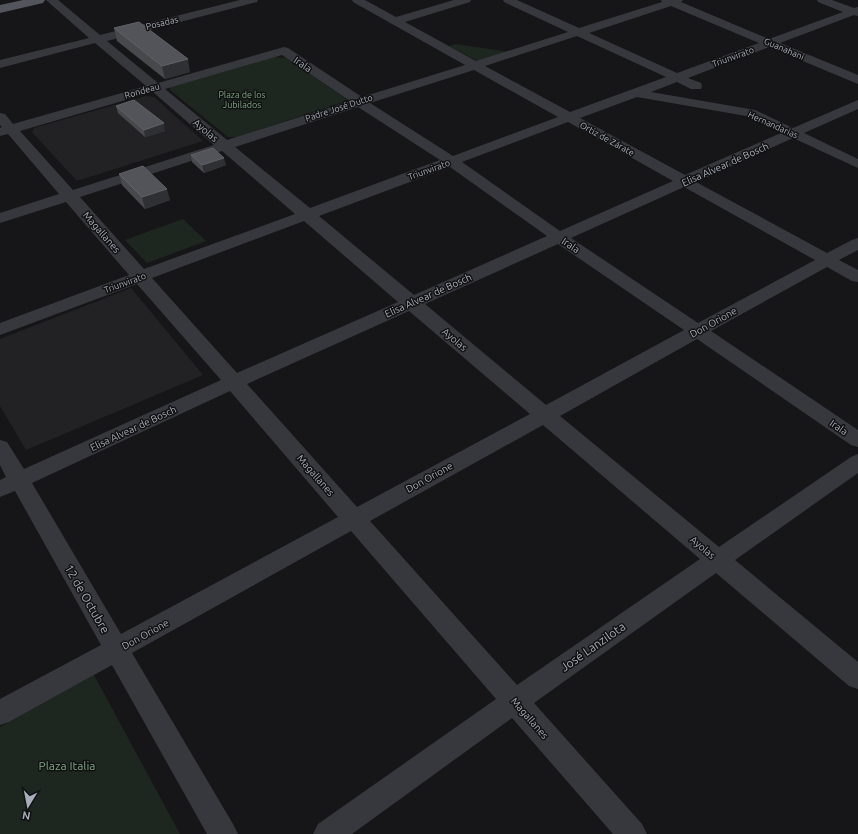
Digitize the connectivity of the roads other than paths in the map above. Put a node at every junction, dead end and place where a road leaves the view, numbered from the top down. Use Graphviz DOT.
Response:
graph roads {
  1 [pos="20,0"];
  2 [pos="39,0"];
  3 [pos="51,0"];
  4 [pos="204,0"];
  5 [pos="253,0"];
  6 [pos="357,0"];
  7 [pos="466,0"];
  8 [pos="508,0"];
  9 [pos="822,0"];
  10 [pos="672,1"];
  11 [pos="0,4"];
  12 [pos="0,9"];
  13 [pos="218,9"];
  14 [pos="857,12"];
  15 [pos="395,21"];
  16 [pos="579,32"];
  17 [pos="98,40"];
  18 [pos="770,43"];
  19 [pos="284,51"];
  20 [pos="0,64"];
  21 [pos="476,65"];
  22 [pos="677,77"];
  23 [pos="858,80"];
  24 [pos="696,86"];
  25 [pos="155,87"];
  26 [pos="637,92"];
  27 [pos="358,101"];
  28 [pos="858,104"];
  29 [pos="0,117"];
  30 [pos="569,118"];
  31 [pos="6,131"];
  32 [pos="793,133"];
  33 [pos="224,145"];
  34 [pos="452,161"];
  35 [pos="858,164"];
  36 [pos="684,182"];
  37 [pos="69,195"];
  38 [pos="307,215"];
  39 [pos="0,218"];
  40 [pos="559,237"];
  41 [pos="858,243"];
  42 [pos="827,260"];
  43 [pos="141,277"];
  44 [pos="858,278"];
  45 [pos="412,303"];
  46 [pos="0,329"];
  47 [pos="698,331"];
  48 [pos="234,382"];
  49 [pos="544,414"];
  50 [pos="858,440"];
  51 [pos="0,447"];
  52 [pos="858,462"];
  53 [pos="10,485"];
  54 [pos="354,518"];
  55 [pos="718,561"];
  56 [pos="117,650"];
  57 [pos="858,678"];
  58 [pos="515,701"];
  59 [pos="0,713"];
  60 [pos="223,834"];
  61 [pos="328,834"];
  62 [pos="632,834"];
  1 -- 11 [label="main road"];
  2 -- 12 [label="main road"];
  3 -- 17 [label="street, Ayolas"];
  4 -- 13 [label="street"];
  5 -- 13 [label="street, Posadas"];
  6 -- 15 [label="street, Ortiz de Zárate"];
  7 -- 15 [label="street"];
  8 -- 16 [label="street"];
  9 -- 14 [label="street"];
  10 -- 16 [label="street, Padre José Dutto"];
  10 -- 18 [label="street, Guanahani"];
  13 -- 17 [label="street, Posadas"];
  14 -- 18 [label="street, Triunvirato"];
  15 -- 21 [label="street, Ortiz de Zárate"];
  16 -- 21 [label="street, Padre José Dutto"];
  16 -- 22 [label="street"];
  17 -- 20 [label="street, Posadas"];
  17 -- 25 [label="street, Ayolas"];
  18 -- 22 [label="street, Triunvirato"];
  18 -- 23 [label="street, Guanahani"];
  19 -- 25 [label="street, Rondeau"];
  19 -- 27 [label="street, Irala"];
  21 -- 27 [label="street, Padre José Dutto"];
  21 -- 30 [label="street, Ortiz de Zárate"];
  22 -- 24 [label="street"];
  22 -- 26 [label="street, Triunvirato"];
  25 -- 31 [label="street, Rondeau"];
  25 -- 33 [label="street, Ayolas"];
  26 -- 30 [label="street, Triunvirato"];
  26 -- 32 [label="street, Hernandarias"];
  27 -- 33 [label="street, Padre José Dutto"];
  27 -- 34 [label="street, Irala"];
  28 -- 32 [label="street, Elisa Alvear de Bosch"];
  29 -- 31 [label="street, Magallanes"];
  30 -- 34 [label="street, Triunvirato"];
  30 -- 36 [label="street, Ortiz de Zárate"];
  31 -- 37 [label="street, Magallanes"];
  32 -- 35 [label="street, Hernandarias"];
  32 -- 36 [label="street, Elisa Alvear de Bosch"];
  33 -- 37 [label="street, Padre José Dutto"];
  33 -- 38 [label="street, Ayolas"];
  34 -- 38 [label="street, Triunvirato"];
  34 -- 40 [label="street, Irala"];
  36 -- 40 [label="street, Elisa Alvear de Bosch"];
  36 -- 42 [label="street, Ortiz de Zárate"];
  37 -- 39 [label="street, Padre José Dutto"];
  37 -- 43 [label="street, Magallanes"];
  38 -- 43 [label="street, Triunvirato"];
  38 -- 45 [label="street, Ayolas"];
  40 -- 45 [label="street, Elisa Alvear de Bosch"];
  40 -- 47 [label="street, Irala"];
  41 -- 42 [label="street, Don Orione"];
  42 -- 44 [label="street, Ortiz de Zárate"];
  42 -- 47 [label="street, Don Orione"];
  43 -- 46 [label="street, Triunvirato"];
  43 -- 48 [label="street, Magallanes"];
  45 -- 48 [label="street, Elisa Alvear de Bosch"];
  45 -- 49 [label="street, Ayolas"];
  47 -- 49 [label="street, Don Orione"];
  47 -- 50 [label="street, Irala"];
  48 -- 53 [label="street, Elisa Alvear de Bosch"];
  48 -- 54 [label="street, Magallanes"];
  49 -- 54 [label="street, Don Orione"];
  49 -- 55 [label="street, Ayolas"];
  51 -- 53 [label="street, 12 de Octubre"];
  52 -- 55 [label="street, José Lanzilota"];
  53 -- 56 [label="street, 12 de Octubre"];
  54 -- 56 [label="street, Don Orione"];
  54 -- 58 [label="street, Magallanes"];
  55 -- 57 [label="street, Ayolas"];
  55 -- 58 [label="street, José Lanzilota"];
  56 -- 59 [label="street, Don Orione"];
  56 -- 60 [label="street, 12 de Octubre"];
  58 -- 61 [label="street, José Lanzilota"];
  58 -- 62 [label="street, Magallanes"];
}
